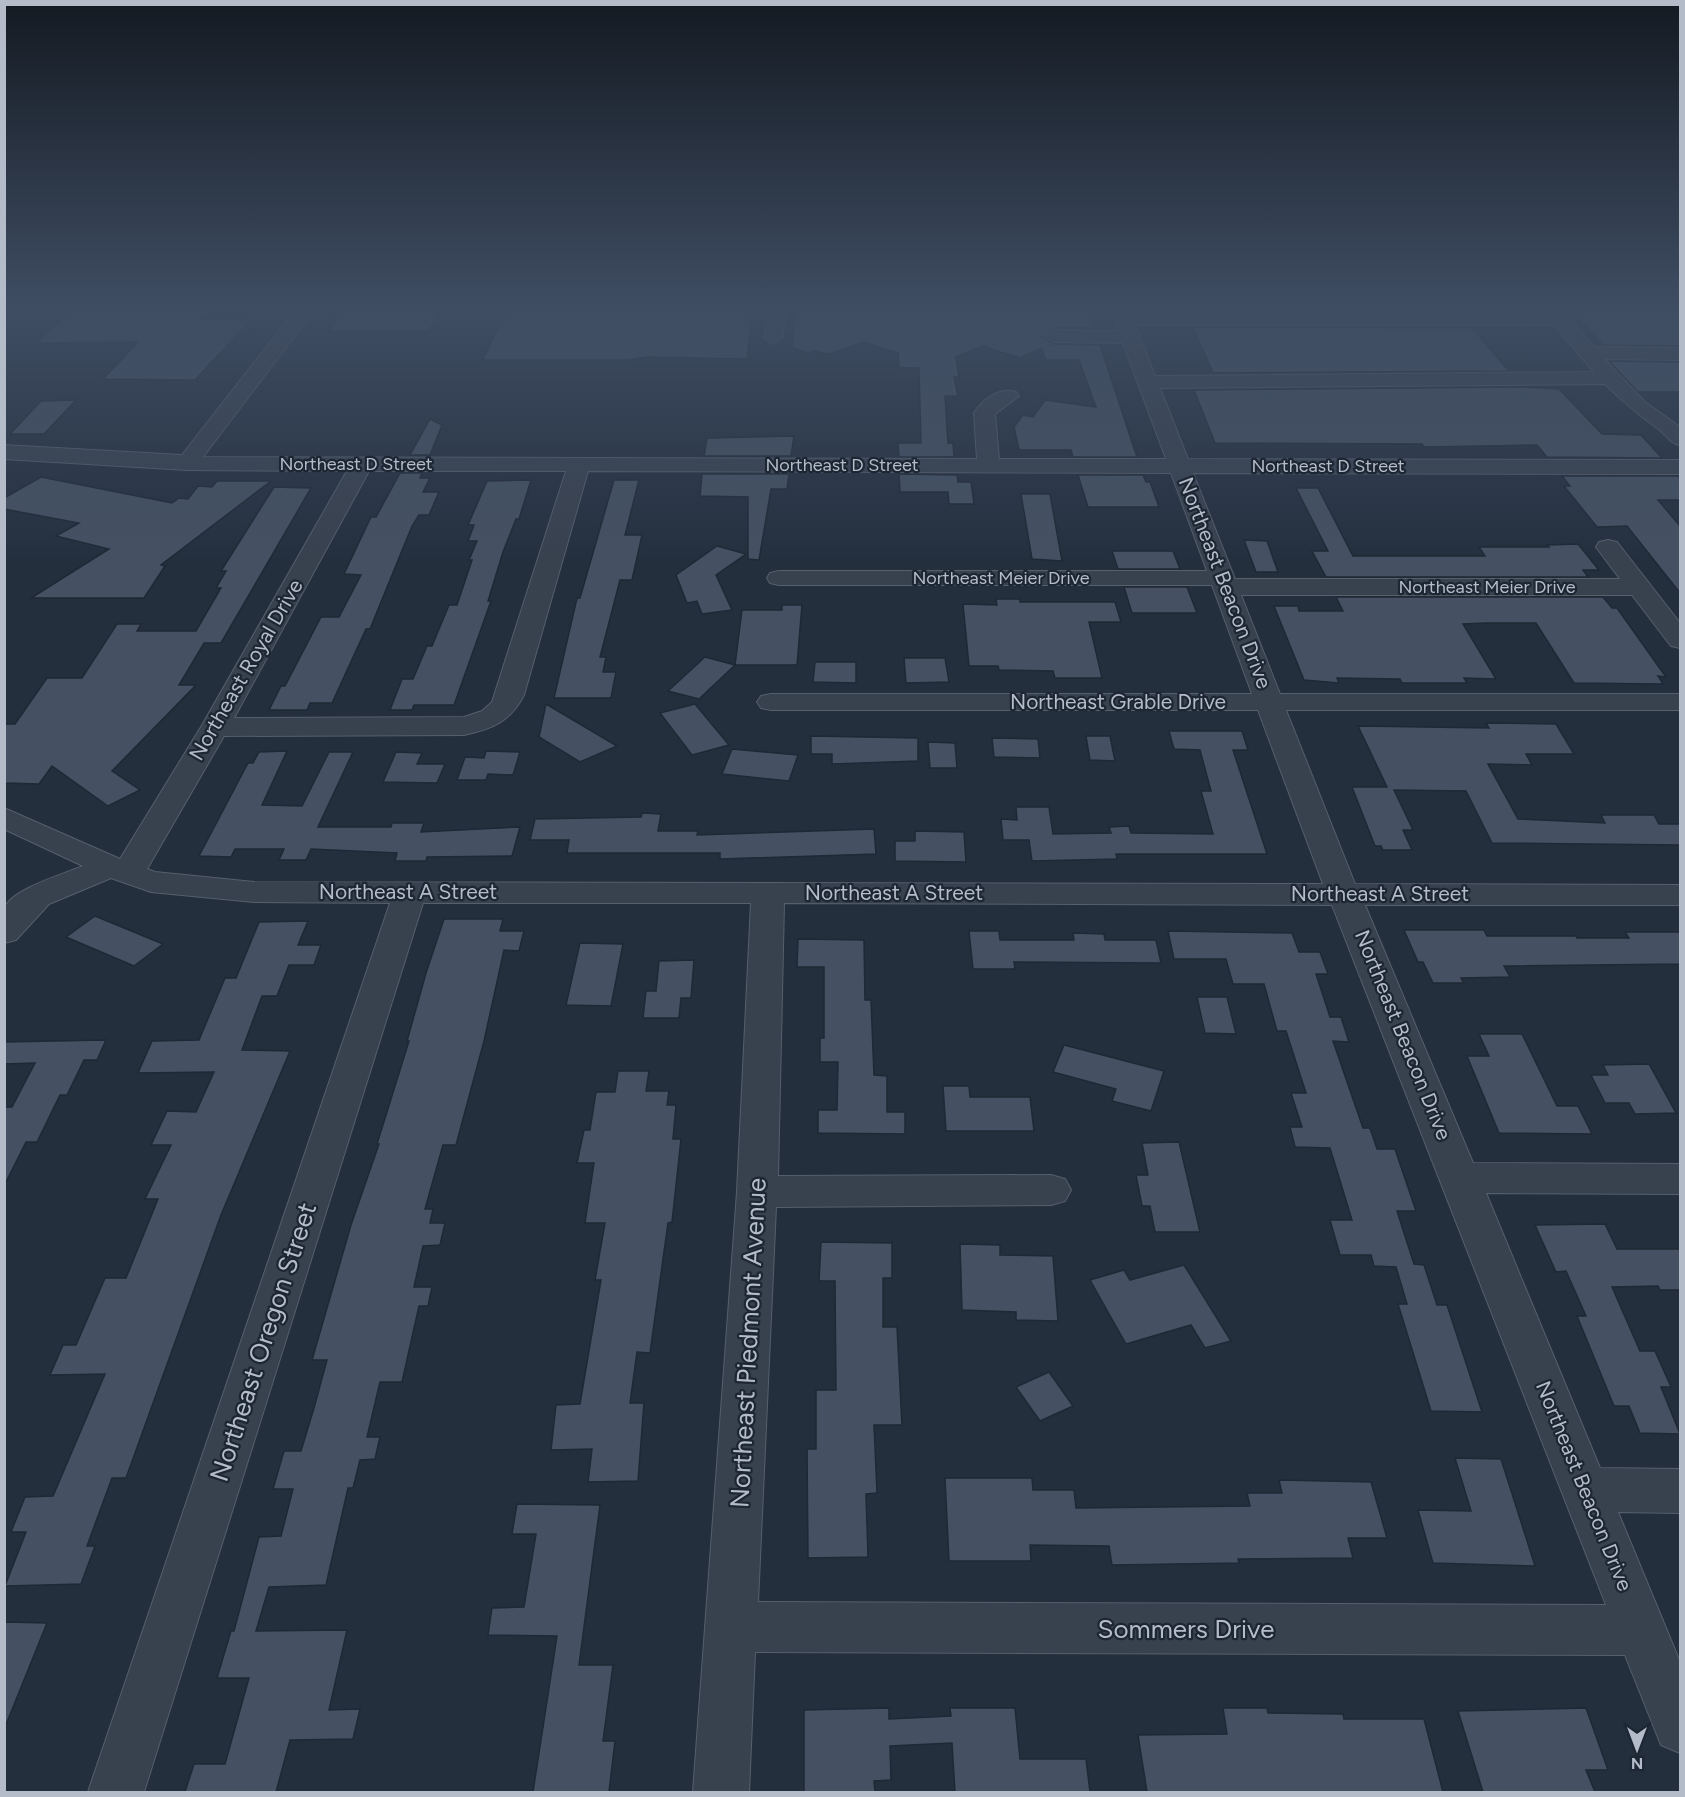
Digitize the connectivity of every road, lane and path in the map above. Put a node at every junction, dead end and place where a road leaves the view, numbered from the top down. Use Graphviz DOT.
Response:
graph roads {
  1 [pos="242,393"];
  2 [pos="1154,393"];
  3 [pos="1625,393"];
  4 [pos="1009,396"];
  5 [pos="1680,439"];
  6 [pos="4,452"];
  7 [pos="187,464"];
  8 [pos="362,464"];
  9 [pos="579,464"];
  10 [pos="988,465"];
  11 [pos="1181,465"];
  12 [pos="1680,467"];
  13 [pos="1608,547"];
  14 [pos="779,578"];
  15 [pos="1225,582"];
  16 [pos="1639,587"];
  17 [pos="1680,640"];
  18 [pos="771,702"];
  19 [pos="1270,702"];
  20 [pos="1680,702"];
  21 [pos="215,727"];
  22 [pos="4,817"];
  23 [pos="119,871"];
  24 [pos="410,892"];
  25 [pos="768,893"];
  26 [pos="1344,894"];
  27 [pos="1680,895"];
  28 [pos="4,897"];
  29 [pos="37,897"];
  30 [pos="4,932"];
  31 [pos="1462,1178"];
  32 [pos="1680,1179"];
  33 [pos="1051,1190"];
  34 [pos="757,1192"];
  35 [pos="1586,1490"];
  36 [pos="1680,1491"];
  37 [pos="731,1627"];
  38 [pos="1642,1630"];
  39 [pos="1680,1725"];
  40 [pos="116,1792"];
  41 [pos="721,1792"];
  1 -- 7 [label="street"];
  2 -- 11 [label="street, Northeast Beacon Drive"];
  3 -- 5 [label="street"];
  4 -- 10 [label="street"];
  6 -- 7 [label="street, Northeast D Street"];
  7 -- 8 [label="street, Northeast D Street"];
  8 -- 9 [label="street, Northeast D Street"];
  8 -- 21 [label="street, Northeast Royal Drive"];
  9 -- 10 [label="street, Northeast D Street"];
  9 -- 21 [label="street"];
  10 -- 11 [label="street, Northeast D Street"];
  11 -- 12 [label="street, Northeast D Street"];
  11 -- 15 [label="street, Northeast Beacon Drive"];
  13 -- 16 [label="street"];
  14 -- 15 [label="street, Northeast Meier Drive"];
  15 -- 16 [label="street, Northeast Meier Drive"];
  15 -- 19 [label="street, Northeast Beacon Drive"];
  16 -- 17 [label="street"];
  18 -- 19 [label="street, Northeast Grable Drive"];
  19 -- 20 [label="street, Northeast Grable Drive"];
  19 -- 26 [label="street, Northeast Beacon Drive"];
  21 -- 23 [label="street, Northeast Royal Drive"];
  22 -- 23 [label="street, Northeast A Street"];
  23 -- 24 [label="street, Northeast A Street"];
  23 -- 29 [label="street"];
  24 -- 25 [label="street, Northeast A Street"];
  24 -- 40 [label="street, Northeast Oregon Street"];
  25 -- 26 [label="street, Northeast A Street"];
  25 -- 34 [label="street, Northeast Piedmont Avenue"];
  26 -- 27 [label="street, Northeast A Street"];
  26 -- 31 [label="street, Northeast Beacon Drive"];
  28 -- 29 [label="street"];
  29 -- 30 [label="street"];
  31 -- 32 [label="street"];
  31 -- 35 [label="street, Northeast Beacon Drive"];
  33 -- 34 [label="street"];
  34 -- 37 [label="street, Northeast Piedmont Avenue"];
  35 -- 36 [label="street"];
  35 -- 38 [label="street, Northeast Beacon Drive"];
  37 -- 38 [label="street, Sommers Drive"];
  37 -- 41 [label="street, Northeast Piedmont Avenue"];
  38 -- 39 [label="street, Northeast Beacon Drive"];
}
